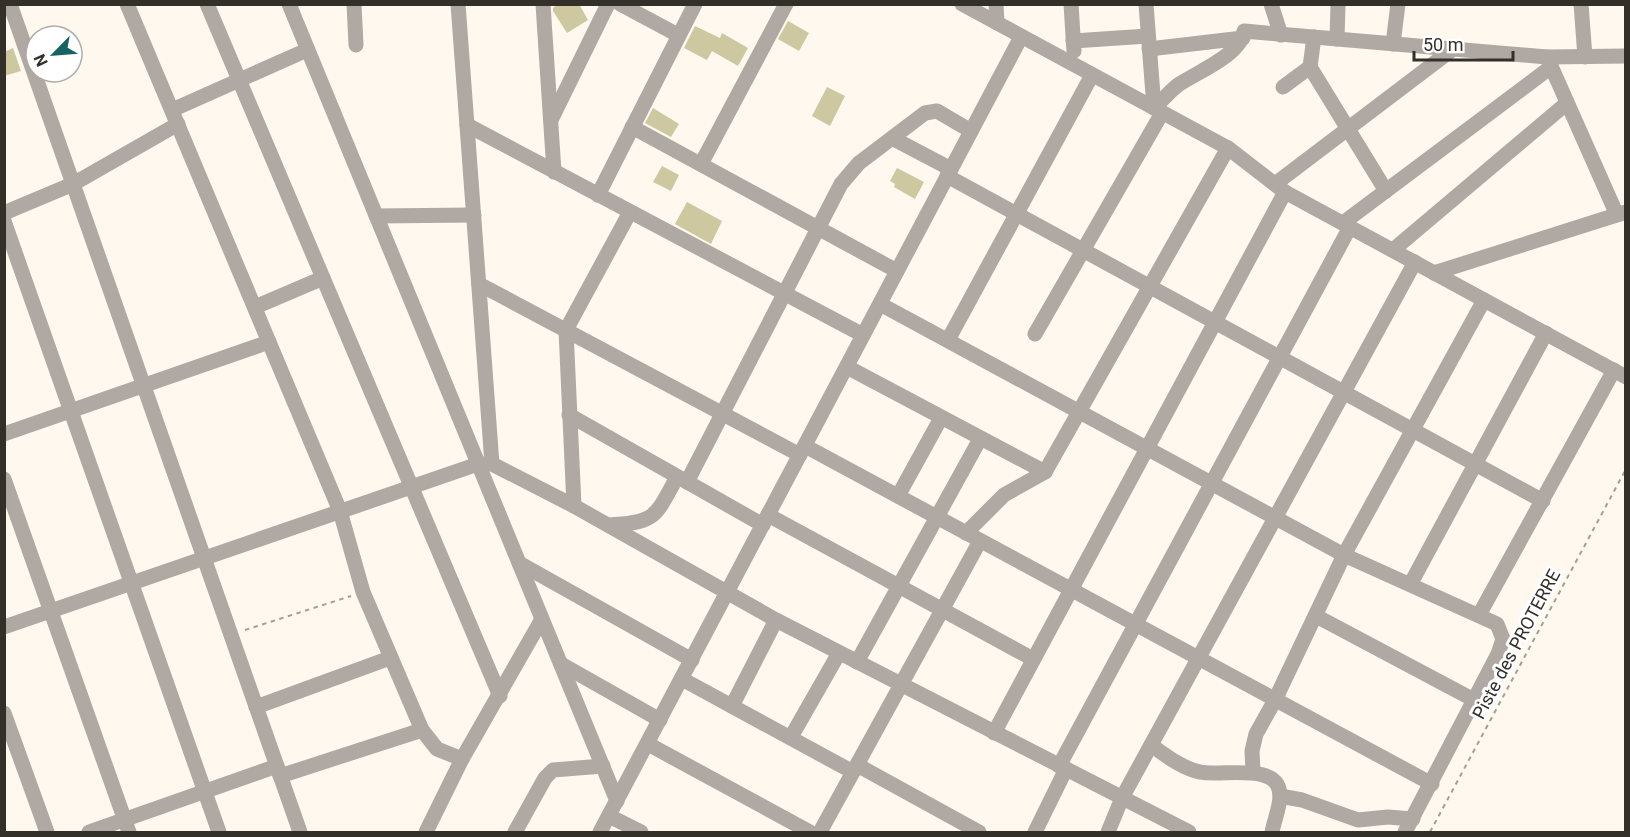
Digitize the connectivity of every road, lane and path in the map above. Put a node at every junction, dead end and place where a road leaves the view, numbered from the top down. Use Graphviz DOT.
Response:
graph roads {
  1 [pos="10,4"];
  2 [pos="127,4"];
  3 [pos="207,4"];
  4 [pos="289,4"];
  5 [pos="354,4"];
  6 [pos="458,4"];
  7 [pos="543,4"];
  8 [pos="608,4"];
  9 [pos="620,4"];
  10 [pos="695,4"];
  11 [pos="786,4"];
  12 [pos="962,4"];
  13 [pos="996,4"];
  14 [pos="1071,4"];
  15 [pos="1146,4"];
  16 [pos="1271,4"];
  17 [pos="1338,4"];
  18 [pos="1398,4"];
  19 [pos="1581,4"];
  20 [pos="997,23"];
  21 [pos="678,35"];
  22 [pos="1281,35"];
  23 [pos="1021,37"];
  24 [pos="1243,38"];
  25 [pos="1314,38"];
  26 [pos="1337,39"];
  27 [pos="1073,41"];
  28 [pos="1149,42"];
  29 [pos="1393,44"];
  30 [pos="356,45"];
  31 [pos="1453,49"];
  32 [pos="307,50"];
  33 [pos="1626,56"];
  34 [pos="1586,57"];
  35 [pos="1549,62"];
  36 [pos="1075,66"];
  37 [pos="1310,67"];
  38 [pos="1092,75"];
  39 [pos="239,80"];
  40 [pos="1283,87"];
  41 [pos="1567,103"];
  42 [pos="1158,111"];
  43 [pos="175,117"];
  44 [pos="550,120"];
  45 [pos="467,125"];
  46 [pos="632,127"];
  47 [pos="1348,129"];
  48 [pos="971,131"];
  49 [pos="892,138"];
  50 [pos="1228,148"];
  51 [pos="701,164"];
  52 [pos="554,171"];
  53 [pos="949,173"];
  54 [pos="73,184"];
  55 [pos="1280,188"];
  56 [pos="1386,191"];
  57 [pos="598,195"];
  58 [pos="630,212"];
  59 [pos="4,213"];
  60 [pos="1017,214"];
  61 [pos="1621,214"];
  62 [pos="474,215"];
  63 [pos="376,216"];
  64 [pos="4,221"];
  65 [pos="1346,225"];
  66 [pos="819,228"];
  67 [pos="1393,250"];
  68 [pos="1085,252"];
  69 [pos="1414,262"];
  70 [pos="897,271"];
  71 [pos="1434,273"];
  72 [pos="323,278"];
  73 [pos="479,284"];
  74 [pos="1151,288"];
  75 [pos="785,294"];
  76 [pos="1484,300"];
  77 [pos="880,304"];
  78 [pos="255,307"];
  79 [pos="1215,322"];
  80 [pos="566,330"];
  81 [pos="1546,333"];
  82 [pos="1035,334"];
  83 [pos="863,335"];
  84 [pos="948,340"];
  85 [pos="269,342"];
  86 [pos="1279,358"];
  87 [pos="847,367"];
  88 [pos="1620,373"];
  89 [pos="144,386"];
  90 [pos="1343,393"];
  91 [pos="71,411"];
  92 [pos="1080,412"];
  93 [pos="723,414"];
  94 [pos="569,415"];
  95 [pos="941,418"];
  96 [pos="1412,430"];
  97 [pos="4,434"];
  98 [pos="980,439"];
  99 [pos="1147,448"];
  100 [pos="802,450"];
  101 [pos="485,464"];
  102 [pos="1475,465"];
  103 [pos="1626,469"];
  104 [pos="1045,472"];
  105 [pos="4,479"];
  106 [pos="682,480"];
  107 [pos="1212,483"];
  108 [pos="412,487"];
  109 [pos="898,496"];
  110 [pos="1543,501"];
  111 [pos="574,506"];
  112 [pos="340,511"];
  113 [pos="937,518"];
  114 [pos="1275,518"];
  115 [pos="766,520"];
  116 [pos="608,525"];
  117 [pos="966,533"];
  118 [pos="980,541"];
  119 [pos="1344,555"];
  120 [pos="204,558"];
  121 [pos="519,563"];
  122 [pos="1411,583"];
  123 [pos="132,584"];
  124 [pos="899,586"];
  125 [pos="1071,590"];
  126 [pos="363,592"];
  127 [pos="728,592"];
  128 [pos="942,610"];
  129 [pos="51,611"];
  130 [pos="1479,615"];
  131 [pos="1316,616"];
  132 [pos="542,619"];
  133 [pos="776,621"];
  134 [pos="1136,625"];
  135 [pos="4,627"];
  136 [pos="231,635"];
  137 [pos="839,653"];
  138 [pos="390,658"];
  139 [pos="1198,658"];
  140 [pos="1033,659"];
  141 [pos="692,660"];
  142 [pos="857,662"];
  143 [pos="561,664"];
  144 [pos="682,678"];
  145 [pos="901,685"];
  146 [pos="501,696"];
  147 [pos="1275,700"];
  148 [pos="1476,701"];
  149 [pos="732,706"];
  150 [pos="256,707"];
  151 [pos="4,712"];
  152 [pos="660,720"];
  153 [pos="422,730"];
  154 [pos="994,732"];
  155 [pos="791,737"];
  156 [pos="648,744"];
  157 [pos="1151,745"];
  158 [pos="462,759"];
  159 [pos="603,766"];
  160 [pos="855,768"];
  161 [pos="1063,768"];
  162 [pos="278,771"];
  163 [pos="1253,772"];
  164 [pos="1432,784"];
  165 [pos="205,792"];
  166 [pos="1280,796"];
  167 [pos="1122,798"];
  168 [pos="617,801"];
  169 [pos="609,816"];
  170 [pos="127,826"];
  171 [pos="1409,826"];
  172 [pos="47,832"];
  173 [pos="89,832"];
  174 [pos="219,832"];
  175 [pos="300,832"];
  176 [pos="426,832"];
  177 [pos="515,832"];
  178 [pos="600,832"];
  179 [pos="641,832"];
  180 [pos="810,832"];
  181 [pos="820,832"];
  182 [pos="979,832"];
  183 [pos="1035,832"];
  184 [pos="1108,832"];
  185 [pos="1189,832"];
  186 [pos="1272,832"];
  187 [pos="1430,832"];
  1 -- 54 [label="street"];
  2 -- 43 [label="street"];
  3 -- 39 [label="street"];
  4 -- 32 [label="street"];
  5 -- 30 [label="street"];
  6 -- 45 [label="street"];
  7 -- 44 [label="street"];
  8 -- 44 [label="street"];
  9 -- 21 [label="street"];
  10 -- 21 [label="street"];
  11 -- 51 [label="street"];
  12 -- 20 [label="street"];
  13 -- 20 [label="street"];
  14 -- 27 [label="street"];
  15 -- 28 [label="street"];
  16 -- 22 [label="street"];
  17 -- 26 [label="street"];
  18 -- 29 [label="street"];
  19 -- 34 [label="street"];
  20 -- 23 [label="street"];
  21 -- 46 [label="street"];
  22 -- 24 [label="street"];
  22 -- 25 [label="street"];
  23 -- 36 [label="street"];
  23 -- 48 [label="street"];
  24 -- 28 [label="street"];
  24 -- 42 [label="street"];
  25 -- 26 [label="street"];
  25 -- 37 [label="street"];
  26 -- 29 [label="street"];
  27 -- 28 [label="street"];
  27 -- 36 [label="street"];
  28 -- 42 [label="street"];
  29 -- 31 [label="street"];
  31 -- 35 [label="street"];
  31 -- 47 [label="street"];
  32 -- 39 [label="street"];
  32 -- 63 [label="street"];
  33 -- 34 [label="street"];
  34 -- 35 [label="street"];
  35 -- 41 [label="street"];
  35 -- 56 [label="street"];
  36 -- 38 [label="street"];
  37 -- 40 [label="street"];
  37 -- 47 [label="street"];
  38 -- 42 [label="street"];
  38 -- 60 [label="street"];
  39 -- 43 [label="street"];
  39 -- 72 [label="street"];
  41 -- 61 [label="street"];
  41 -- 67 [label="street"];
  42 -- 50 [label="street"];
  42 -- 68 [label="street"];
  43 -- 54 [label="street"];
  43 -- 78 [label="street"];
  44 -- 52 [label="street"];
  45 -- 52 [label="street"];
  45 -- 62 [label="street"];
  46 -- 51 [label="street"];
  46 -- 57 [label="street"];
  47 -- 55 [label="street"];
  47 -- 56 [label="street"];
  48 -- 49 [label="street"];
  48 -- 53 [label="street"];
  49 -- 53 [label="street"];
  49 -- 66 [label="street"];
  50 -- 55 [label="street"];
  50 -- 74 [label="street"];
  51 -- 66 [label="street"];
  52 -- 57 [label="street"];
  53 -- 60 [label="street"];
  53 -- 70 [label="street"];
  54 -- 59 [label="street"];
  54 -- 89 [label="street"];
  55 -- 65 [label="street"];
  55 -- 79 [label="street"];
  56 -- 65 [label="street"];
  57 -- 58 [label="street"];
  58 -- 75 [label="street"];
  58 -- 80 [label="street"];
  60 -- 68 [label="street"];
  60 -- 84 [label="street"];
  61 -- 71 [label="street"];
  62 -- 63 [label="street"];
  62 -- 73 [label="street"];
  63 -- 101 [label="street"];
  64 -- 91 [label="street"];
  65 -- 67 [label="street"];
  65 -- 86 [label="street"];
  66 -- 70 [label="street"];
  66 -- 75 [label="street"];
  67 -- 69 [label="street"];
  68 -- 74 [label="street"];
  68 -- 82 [label="street"];
  69 -- 71 [label="street"];
  69 -- 90 [label="street"];
  70 -- 77 [label="street"];
  71 -- 76 [label="street"];
  72 -- 78 [label="street"];
  72 -- 108 [label="street"];
  73 -- 80 [label="street"];
  73 -- 101 [label="street"];
  74 -- 79 [label="street"];
  74 -- 92 [label="street"];
  75 -- 83 [label="street"];
  75 -- 93 [label="street"];
  76 -- 81 [label="street"];
  76 -- 96 [label="street"];
  77 -- 83 [label="street"];
  77 -- 84 [label="street"];
  78 -- 85 [label="street"];
  79 -- 86 [label="street"];
  79 -- 99 [label="street"];
  80 -- 93 [label="street"];
  80 -- 94 [label="street"];
  81 -- 88 [label="street"];
  81 -- 102 [label="street"];
  83 -- 87 [label="street"];
  84 -- 92 [label="street"];
  85 -- 89 [label="street"];
  85 -- 112 [label="street"];
  86 -- 90 [label="street"];
  86 -- 107 [label="street"];
  87 -- 95 [label="street"];
  87 -- 100 [label="street"];
  88 -- 110 [label="street"];
  89 -- 91 [label="street"];
  89 -- 120 [label="street"];
  90 -- 96 [label="street"];
  90 -- 114 [label="street"];
  91 -- 97 [label="street"];
  91 -- 123 [label="street"];
  92 -- 99 [label="street"];
  92 -- 104 [label="street"];
  93 -- 100 [label="street"];
  93 -- 106 [label="street"];
  94 -- 106 [label="street"];
  94 -- 111 [label="street"];
  95 -- 98 [label="street"];
  95 -- 109 [label="street"];
  96 -- 102 [label="street"];
  96 -- 119 [label="street"];
  98 -- 104 [label="street"];
  98 -- 113 [label="street"];
  99 -- 107 [label="street"];
  99 -- 125 [label="street"];
  100 -- 109 [label="street"];
  100 -- 115 [label="street"];
  101 -- 108 [label="street"];
  101 -- 111 [label="street"];
  101 -- 121 [label="street"];
  102 -- 110 [label="street"];
  102 -- 122 [label="street"];
  103 -- 187 [label="path, Piste des PROTERRE"];
  104 -- 117 [label="street"];
  105 -- 129 [label="street"];
  106 -- 115 [label="street"];
  106 -- 116 [label="street"];
  107 -- 114 [label="street"];
  107 -- 134 [label="street"];
  108 -- 112 [label="street"];
  108 -- 146 [label="street"];
  109 -- 113 [label="street"];
  110 -- 130 [label="street"];
  111 -- 116 [label="street"];
  112 -- 120 [label="street"];
  112 -- 126 [label="street"];
  113 -- 117 [label="street"];
  113 -- 124 [label="street"];
  114 -- 119 [label="street"];
  114 -- 139 [label="street"];
  115 -- 124 [label="street"];
  115 -- 127 [label="street"];
  116 -- 127 [label="street"];
  117 -- 118 [label="street"];
  118 -- 125 [label="street"];
  118 -- 128 [label="street"];
  119 -- 122 [label="street"];
  119 -- 131 [label="street"];
  120 -- 123 [label="street"];
  120 -- 136 [label="street"];
  121 -- 132 [label="street"];
  121 -- 141 [label="street"];
  122 -- 130 [label="street"];
  123 -- 129 [label="street"];
  123 -- 165 [label="street"];
  124 -- 128 [label="street"];
  124 -- 142 [label="street"];
  125 -- 134 [label="street"];
  125 -- 140 [label="street"];
  126 -- 136 [label="path"];
  126 -- 138 [label="street"];
  127 -- 133 [label="street"];
  127 -- 141 [label="street"];
  128 -- 140 [label="street"];
  128 -- 145 [label="street"];
  129 -- 135 [label="street"];
  129 -- 170 [label="street"];
  130 -- 148 [label="street"];
  131 -- 147 [label="street"];
  131 -- 148 [label="street"];
  132 -- 143 [label="street"];
  132 -- 146 [label="street"];
  133 -- 137 [label="street"];
  133 -- 149 [label="street"];
  134 -- 139 [label="street"];
  134 -- 161 [label="street"];
  136 -- 150 [label="street"];
  137 -- 142 [label="street"];
  137 -- 155 [label="street"];
  138 -- 150 [label="street"];
  138 -- 153 [label="street"];
  139 -- 147 [label="street"];
  139 -- 157 [label="street"];
  140 -- 154 [label="street"];
  141 -- 144 [label="street"];
  142 -- 145 [label="street"];
  143 -- 152 [label="street"];
  143 -- 159 [label="street"];
  144 -- 149 [label="street"];
  144 -- 152 [label="street"];
  145 -- 154 [label="street"];
  145 -- 160 [label="street"];
  146 -- 158 [label="street"];
  147 -- 163 [label="street"];
  147 -- 164 [label="street"];
  148 -- 164 [label="street"];
  149 -- 155 [label="street"];
  150 -- 162 [label="street"];
  151 -- 172 [label="street"];
  152 -- 156 [label="street"];
  153 -- 158 [label="street"];
  153 -- 162 [label="street"];
  154 -- 161 [label="street"];
  155 -- 160 [label="street"];
  156 -- 168 [label="street"];
  156 -- 180 [label="street"];
  157 -- 163 [label="street"];
  157 -- 167 [label="street"];
  158 -- 176 [label="street"];
  159 -- 168 [label="street"];
  159 -- 177 [label="street"];
  160 -- 181 [label="street"];
  160 -- 182 [label="street"];
  161 -- 167 [label="street"];
  161 -- 183 [label="street"];
  162 -- 165 [label="street"];
  162 -- 175 [label="street"];
  163 -- 166 [label="street"];
  164 -- 171 [label="street"];
  165 -- 170 [label="street"];
  165 -- 174 [label="street"];
  166 -- 171 [label="street"];
  166 -- 186 [label="street"];
  167 -- 184 [label="street"];
  167 -- 185 [label="street"];
  168 -- 169 [label="street"];
  169 -- 178 [label="street"];
  169 -- 179 [label="street"];
  170 -- 173 [label="street"];
}
